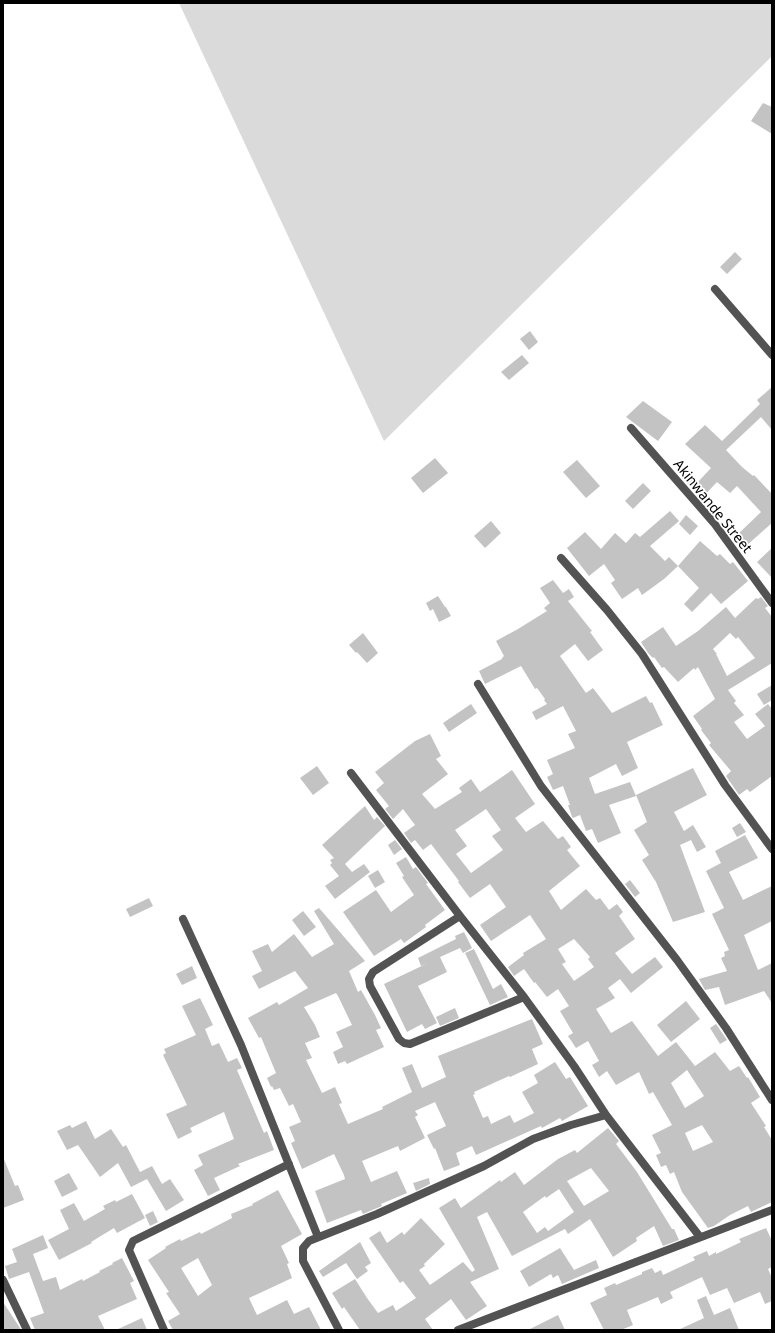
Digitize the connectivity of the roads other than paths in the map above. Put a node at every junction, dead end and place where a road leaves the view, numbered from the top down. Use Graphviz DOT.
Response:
graph roads {
  1 [pos="715,289"];
  2 [pos="772,355"];
  3 [pos="631,428"];
  4 [pos="561,558"];
  5 [pos="772,602"];
  6 [pos="478,684"];
  7 [pos="351,772"];
  8 [pos="772,849"];
  9 [pos="460,916"];
  10 [pos="184,919"];
  11 [pos="524,997"];
  12 [pos="772,1100"];
  13 [pos="606,1115"];
  14 [pos="289,1164"];
  15 [pos="772,1210"];
  16 [pos="318,1237"];
  17 [pos="700,1237"];
  18 [pos="3,1280"];
  19 [pos="27,1330"];
  20 [pos="164,1330"];
  21 [pos="339,1330"];
  22 [pos="458,1330"];
  1 -- 2 [label="street"];
  3 -- 5 [label="street, Akinwande Street"];
  4 -- 8 [label="street"];
  6 -- 12 [label="street"];
  7 -- 9 [label="street"];
  9 -- 11 [label="street"];
  9 -- 11 [label="street"];
  10 -- 14 [label="street"];
  11 -- 13 [label="street"];
  13 -- 16 [label="street"];
  13 -- 17 [label="street"];
  14 -- 16 [label="street"];
  14 -- 20 [label="street"];
  15 -- 17 [label="street"];
  16 -- 21 [label="street"];
  17 -- 22 [label="street"];
  18 -- 19 [label="street"];
}
